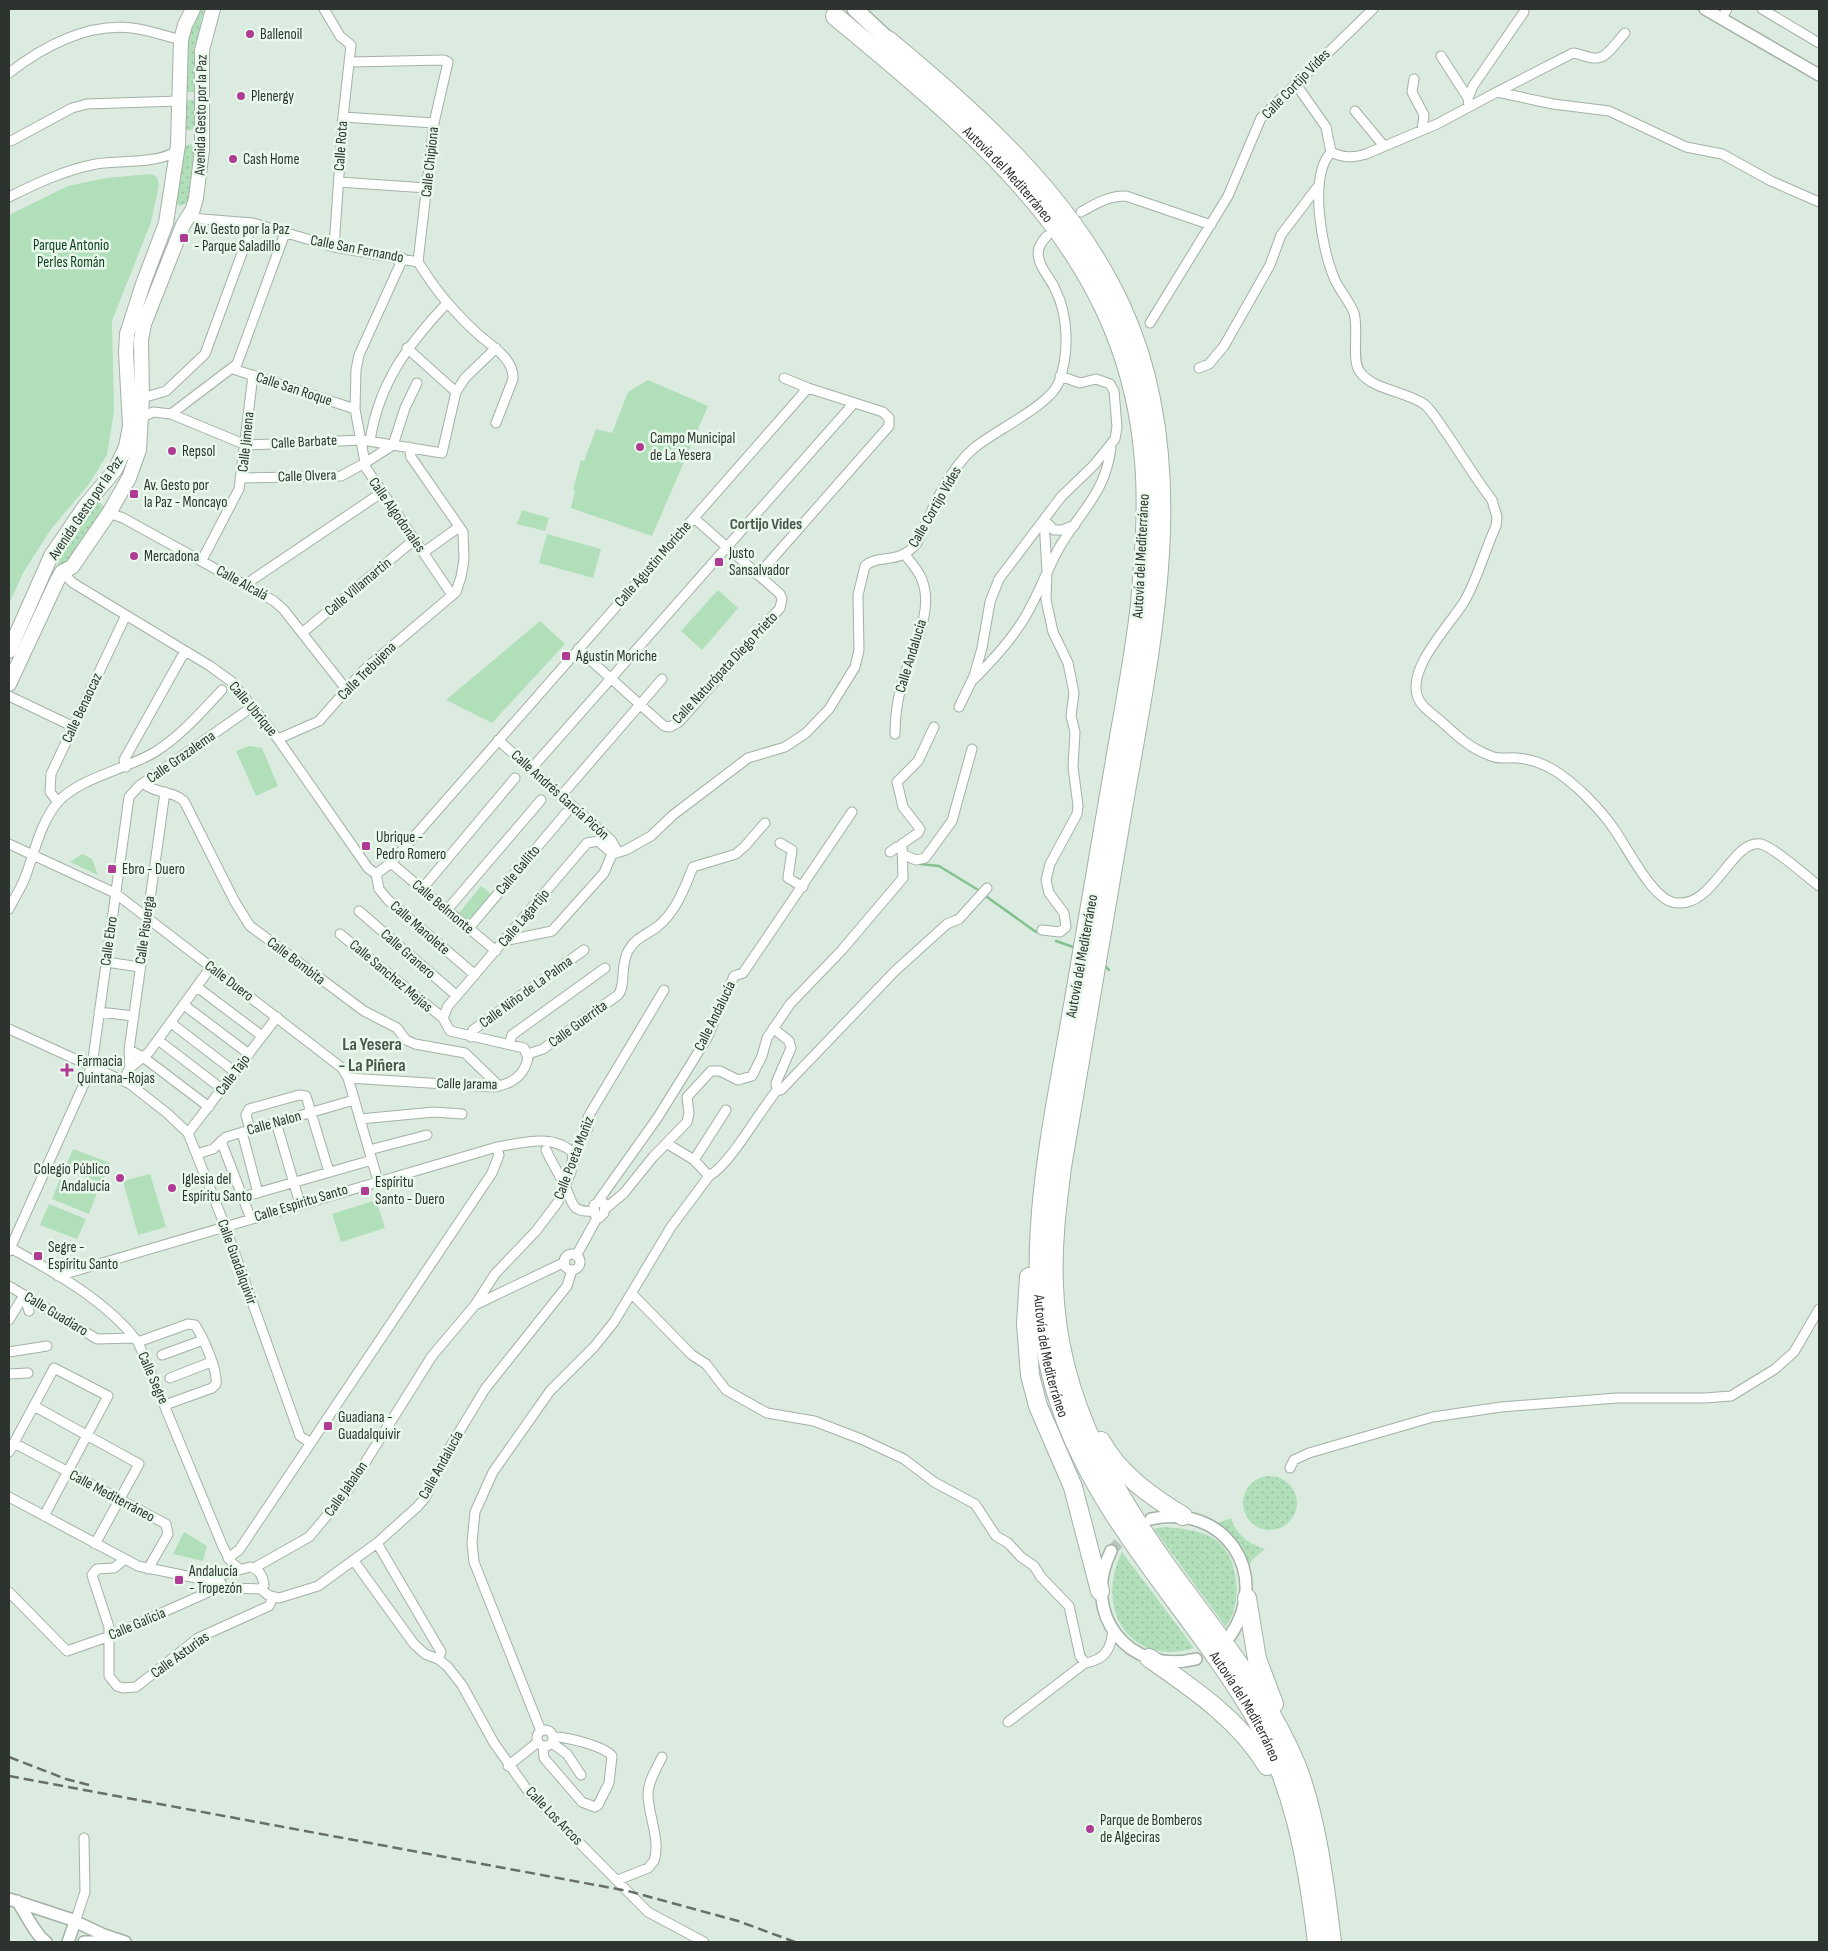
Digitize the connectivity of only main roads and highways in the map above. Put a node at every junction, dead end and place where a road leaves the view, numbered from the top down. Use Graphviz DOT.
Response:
graph roads {
  1 [pos="193,9"];
  2 [pos="213,9"];
  3 [pos="855,9"];
  4 [pos="830,13"];
  5 [pos="888,40"];
  6 [pos="176,148"];
  7 [pos="202,150"];
  8 [pos="168,206"];
  9 [pos="187,215"];
  10 [pos="89,501"];
  11 [pos="109,513"];
  12 [pos="51,556"];
  13 [pos="62,572"];
  14 [pos="9,651"];
  15 [pos="9,684"];
  16 [pos="1132,708"];
  17 [pos="1069,1079"];
  18 [pos="1041,1219"];
  19 [pos="1054,1286"];
  20 [pos="1182,1516"];
  21 [pos="1100,1591"];
  22 [pos="1247,1598"];
  23 [pos="1148,1658"];
  24 [pos="1296,1764"];
  25 [pos="1311,1942"];
  26 [pos="1317,1942"];
  27 [pos="1332,1942"];
  1 -- 6 [label="main road, Avenida Gesto por la Paz"];
  2 -- 7 [label="main road, Avenida Gesto por la Paz"];
  3 -- 5 [label="highway"];
  4 -- 16 [label="highway, Autovía del Mediterráneo"];
  5 -- 16 [label="highway, Autovía del Mediterráneo"];
  6 -- 7 [label="main road"];
  6 -- 8 [label="main road, Avenida Gesto por la Paz"];
  7 -- 9 [label="main road, Avenida Gesto por la Paz"];
  8 -- 9 [label="main road"];
  8 -- 10 [label="main road, Avenida Gesto por la Paz"];
  9 -- 11 [label="main road, Avenida Gesto por la Paz"];
  10 -- 11 [label="main road"];
  10 -- 12 [label="main road, Avenida Gesto por la Paz"];
  11 -- 13 [label="main road, Avenida Gesto por la Paz"];
  12 -- 13 [label="main road"];
  12 -- 14 [label="main road, Avenida Gesto por la Paz"];
  13 -- 15 [label="main road, Avenida Gesto por la Paz"];
  16 -- 17 [label="highway, Autovía del Mediterráneo"];
  17 -- 18 [label="highway, Autovía del Mediterráneo"];
  17 -- 19 [label="highway, Autovía del Mediterráneo"];
  18 -- 21 [label="highway"];
  18 -- 26 [label="highway, Autovía del Mediterráneo"];
  19 -- 20 [label="highway"];
  19 -- 24 [label="highway, Autovía del Mediterráneo"];
  22 -- 24 [label="highway"];
  23 -- 25 [label="highway"];
  24 -- 27 [label="highway, Autovía del Mediterráneo"];
}
